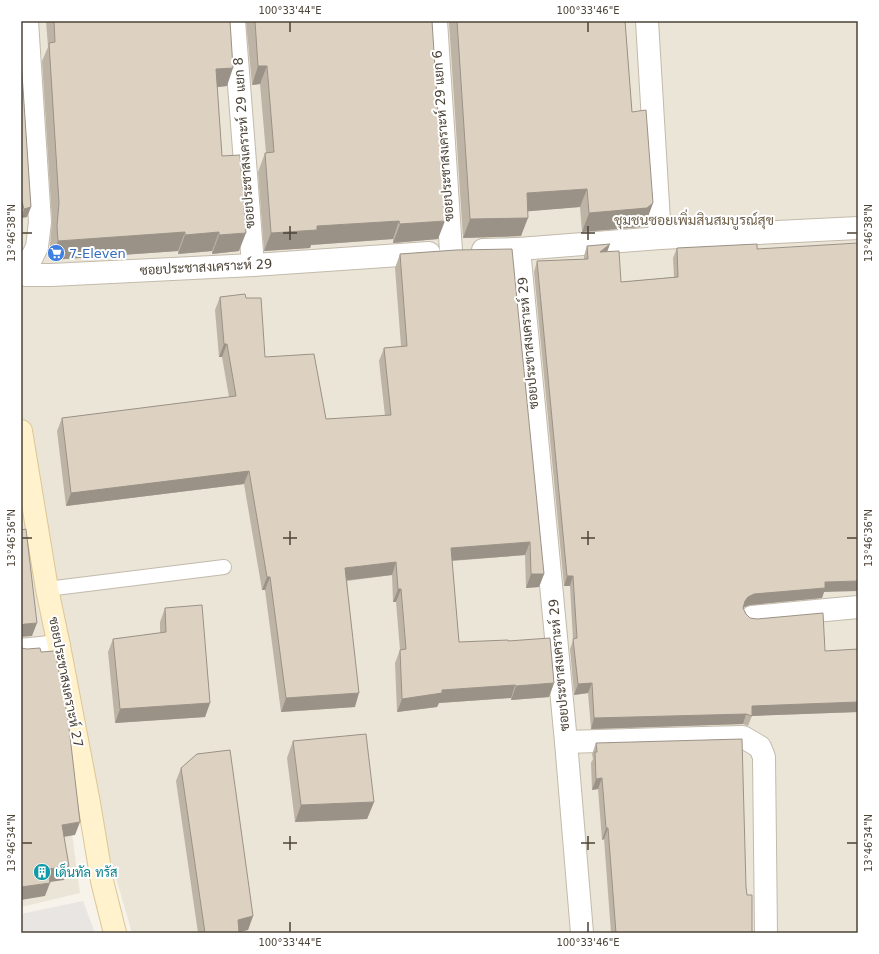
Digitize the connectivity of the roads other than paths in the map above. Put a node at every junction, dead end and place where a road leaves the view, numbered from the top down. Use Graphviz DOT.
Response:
graph roads {
  1 [pos="27,21"];
  2 [pos="234,21"];
  3 [pos="436,21"];
  4 [pos="647,21"];
  5 [pos="858,228"];
  6 [pos="660,238"];
  7 [pos="519,249"];
  8 [pos="451,251"];
  9 [pos="21,263"];
  10 [pos="253,265"];
  11 [pos="21,274"];
  12 [pos="21,431"];
  13 [pos="224,567"];
  14 [pos="47,589"];
  15 [pos="858,606"];
  16 [pos="752,617"];
  17 [pos="60,646"];
  18 [pos="21,650"];
  19 [pos="566,742"];
  20 [pos="114,933"];
  21 [pos="582,933"];
  22 [pos="766,933"];
  1 -- 9 [label="street"];
  2 -- 10 [label="street, ซอยประชาสงเคราะห์ 29 แยก 8"];
  3 -- 8 [label="street, ซอยประชาสงเคราะห์ 29 แยก 6"];
  4 -- 6 [label="street"];
  5 -- 6 [label="street"];
  6 -- 7 [label="street"];
  7 -- 8 [label="street, ซอยประชาสงเคราะห์ 29"];
  7 -- 19 [label="street, ซอยประชาสงเคราะห์ 29"];
  8 -- 10 [label="street, ซอยประชาสงเคราะห์ 29"];
  10 -- 11 [label="street, ซอยประชาสงเคราะห์ 29"];
  12 -- 14 [label="street, ซอยประชาสงเคราะห์ 27"];
  13 -- 14 [label="lane"];
  14 -- 17 [label="street, ซอยประชาสงเคราะห์ 27"];
  15 -- 16 [label="street"];
  17 -- 18 [label="street"];
  17 -- 20 [label="street, ซอยประชาสงเคราะห์ 27"];
  19 -- 21 [label="street, ซอยประชาสงเคราะห์ 29"];
  19 -- 22 [label="street"];
}
